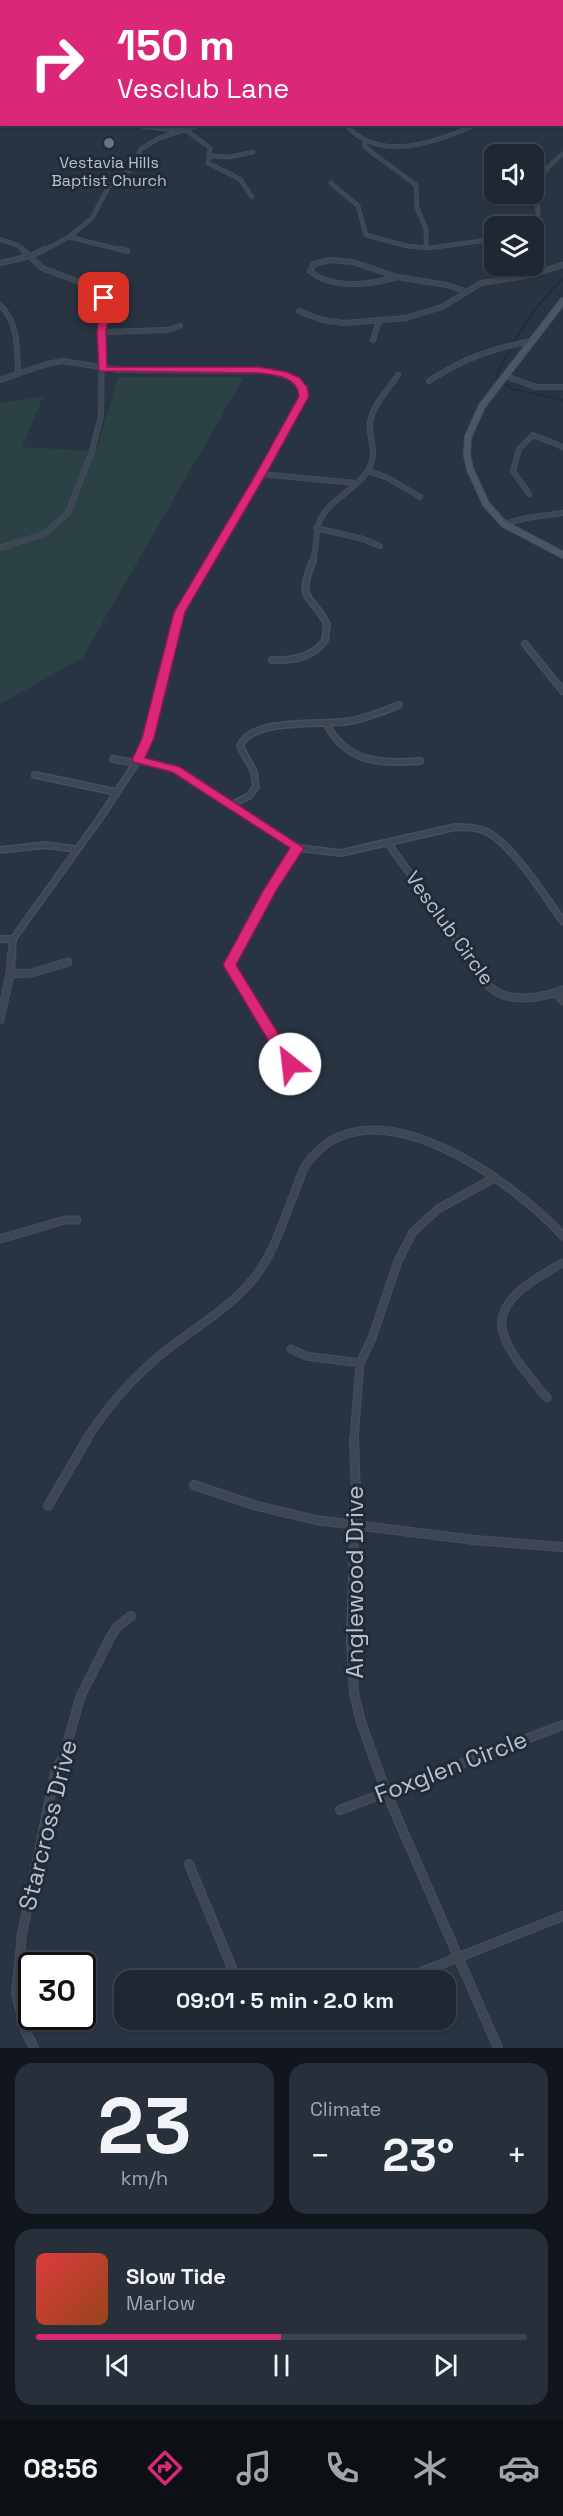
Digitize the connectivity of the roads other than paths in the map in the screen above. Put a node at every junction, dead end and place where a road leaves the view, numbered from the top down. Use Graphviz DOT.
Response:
graph roads {
  1 [pos="142,126"];
  2 [pos="198,126"];
  3 [pos="347,126"];
  4 [pos="473,126"];
  5 [pos="187,131"];
  6 [pos="366,141"];
  7 [pos="394,146"];
  8 [pos="253,152"];
  9 [pos="563,154"];
  10 [pos="209,156"];
  11 [pos="377,157"];
  12 [pos="331,183"];
  13 [pos="252,197"];
  14 [pos="538,216"];
  15 [pos="69,237"];
  16 [pos="0,238"];
  17 [pos="484,241"];
  18 [pos="426,247"];
  19 [pos="127,251"];
  20 [pos="31,255"];
  21 [pos="0,263"];
  22 [pos="563,265"];
  23 [pos="397,277"];
  24 [pos="465,291"];
  25 [pos="563,301"];
  26 [pos="0,305"];
  27 [pos="299,311"];
  28 [pos="379,321"];
  29 [pos="180,326"];
  30 [pos="102,332"];
  31 [pos="374,340"];
  32 [pos="532,341"];
  33 [pos="102,369"];
  34 [pos="18,374"];
  35 [pos="398,375"];
  36 [pos="506,376"];
  37 [pos="0,380"];
  38 [pos="429,381"];
  39 [pos="563,387"];
  40 [pos="563,447"];
  41 [pos="368,471"];
  42 [pos="261,474"];
  43 [pos="355,483"];
  44 [pos="529,494"];
  45 [pos="420,497"];
  46 [pos="563,513"];
  47 [pos="504,524"];
  48 [pos="316,528"];
  49 [pos="380,546"];
  50 [pos="0,548"];
  51 [pos="563,555"];
  52 [pos="525,644"];
  53 [pos="272,660"];
  54 [pos="563,691"];
  55 [pos="399,705"];
  56 [pos="327,725"];
  57 [pos="113,759"];
  58 [pos="137,761"];
  59 [pos="420,761"];
  60 [pos="35,775"];
  61 [pos="116,792"];
  62 [pos="231,805"];
  63 [pos="388,843"];
  64 [pos="298,848"];
  65 [pos="76,849"];
  66 [pos="0,850"];
  67 [pos="563,921"];
  68 [pos="0,939"];
  69 [pos="13,939"];
  70 [pos="68,962"];
  71 [pos="10,975"];
  72 [pos="560,992"];
  73 [pos="563,1001"];
  74 [pos="0,1020"];
  75 [pos="290,1064"];
  76 [pos="494,1178"];
  77 [pos="77,1221"];
  78 [pos="563,1236"];
  79 [pos="0,1239"];
  80 [pos="563,1263"];
  81 [pos="291,1349"];
  82 [pos="360,1363"];
  83 [pos="547,1398"];
  84 [pos="194,1485"];
  85 [pos="48,1506"];
  86 [pos="357,1526"];
  87 [pos="563,1546"];
  88 [pos="131,1616"];
  89 [pos="563,1725"];
  90 [pos="386,1792"];
  91 [pos="339,1810"];
  92 [pos="189,1864"];
  93 [pos="563,1916"];
  94 [pos="458,1958"];
  95 [pos="233,1970"];
  96 [pos="427,1970"];
  97 [pos="34,2048"];
  98 [pos="498,2048"];
  1 -- 5 [label="street"];
  2 -- 5 [label="street"];
  3 -- 6 [label="street"];
  4 -- 7 [label="street"];
  5 -- 10 [label="street"];
  5 -- 15 [label="street"];
  6 -- 7 [label="street"];
  6 -- 11 [label="street"];
  7 -- 11 [label="street"];
  8 -- 10 [label="street"];
  9 -- 14 [label="street"];
  10 -- 13 [label="street"];
  11 -- 18 [label="street"];
  12 -- 18 [label="street"];
  15 -- 19 [label="street"];
  15 -- 20 [label="street"];
  16 -- 20 [label="street"];
  17 -- 18 [label="street"];
  20 -- 21 [label="street"];
  20 -- 30 [label="street"];
  22 -- 24 [label="street"];
  23 -- 23 [label="street"];
  23 -- 24 [label="street"];
  24 -- 28 [label="street"];
  25 -- 32 [label="main road"];
  26 -- 34 [label="street"];
  27 -- 28 [label="street"];
  28 -- 31 [label="street"];
  29 -- 30 [label="street"];
  30 -- 33 [label="street"];
  32 -- 36 [label="main road"];
  32 -- 38 [label="street"];
  33 -- 34 [label="street"];
  33 -- 42 [label="street"];
  33 -- 50 [label="street"];
  34 -- 37 [label="street"];
  35 -- 41 [label="street"];
  36 -- 39 [label="street"];
  36 -- 47 [label="main road"];
  40 -- 44 [label="street"];
  41 -- 43 [label="street"];
  41 -- 45 [label="street"];
  42 -- 43 [label="street"];
  42 -- 58 [label="street"];
  43 -- 48 [label="street"];
  46 -- 47 [label="street"];
  47 -- 51 [label="main road"];
  48 -- 49 [label="street"];
  48 -- 53 [label="street"];
  52 -- 54 [label="street"];
  55 -- 56 [label="street"];
  56 -- 59 [label="street"];
  56 -- 62 [label="street"];
  57 -- 58 [label="street"];
  58 -- 61 [label="street"];
  58 -- 62 [label="street"];
  60 -- 61 [label="street"];
  61 -- 65 [label="street"];
  62 -- 64 [label="street"];
  63 -- 64 [label="street"];
  63 -- 67 [label="street"];
  63 -- 72 [label="street, Vesclub Circle"];
  64 -- 75 [label="street"];
  65 -- 66 [label="street"];
  65 -- 69 [label="street"];
  68 -- 69 [label="street"];
  69 -- 71 [label="street"];
  70 -- 71 [label="street"];
  71 -- 74 [label="street"];
  72 -- 73 [label="street, Vesclub Circle"];
  76 -- 78 [label="street"];
  76 -- 82 [label="street, Anglewood Drive"];
  76 -- 85 [label="street"];
  77 -- 79 [label="street"];
  80 -- 83 [label="street"];
  81 -- 82 [label="street"];
  82 -- 86 [label="street, Anglewood Drive"];
  84 -- 86 [label="street"];
  86 -- 87 [label="street"];
  86 -- 90 [label="street, Anglewood Drive"];
  88 -- 97 [label="street, Starcross Drive"];
  89 -- 90 [label="street, Foxglen Circle"];
  90 -- 91 [label="street, Foxglen Circle"];
  90 -- 94 [label="street, Anglewood Drive"];
  92 -- 95 [label="street"];
  93 -- 94 [label="street"];
  94 -- 96 [label="street"];
  94 -- 98 [label="street, Anglewood Drive"];
}
